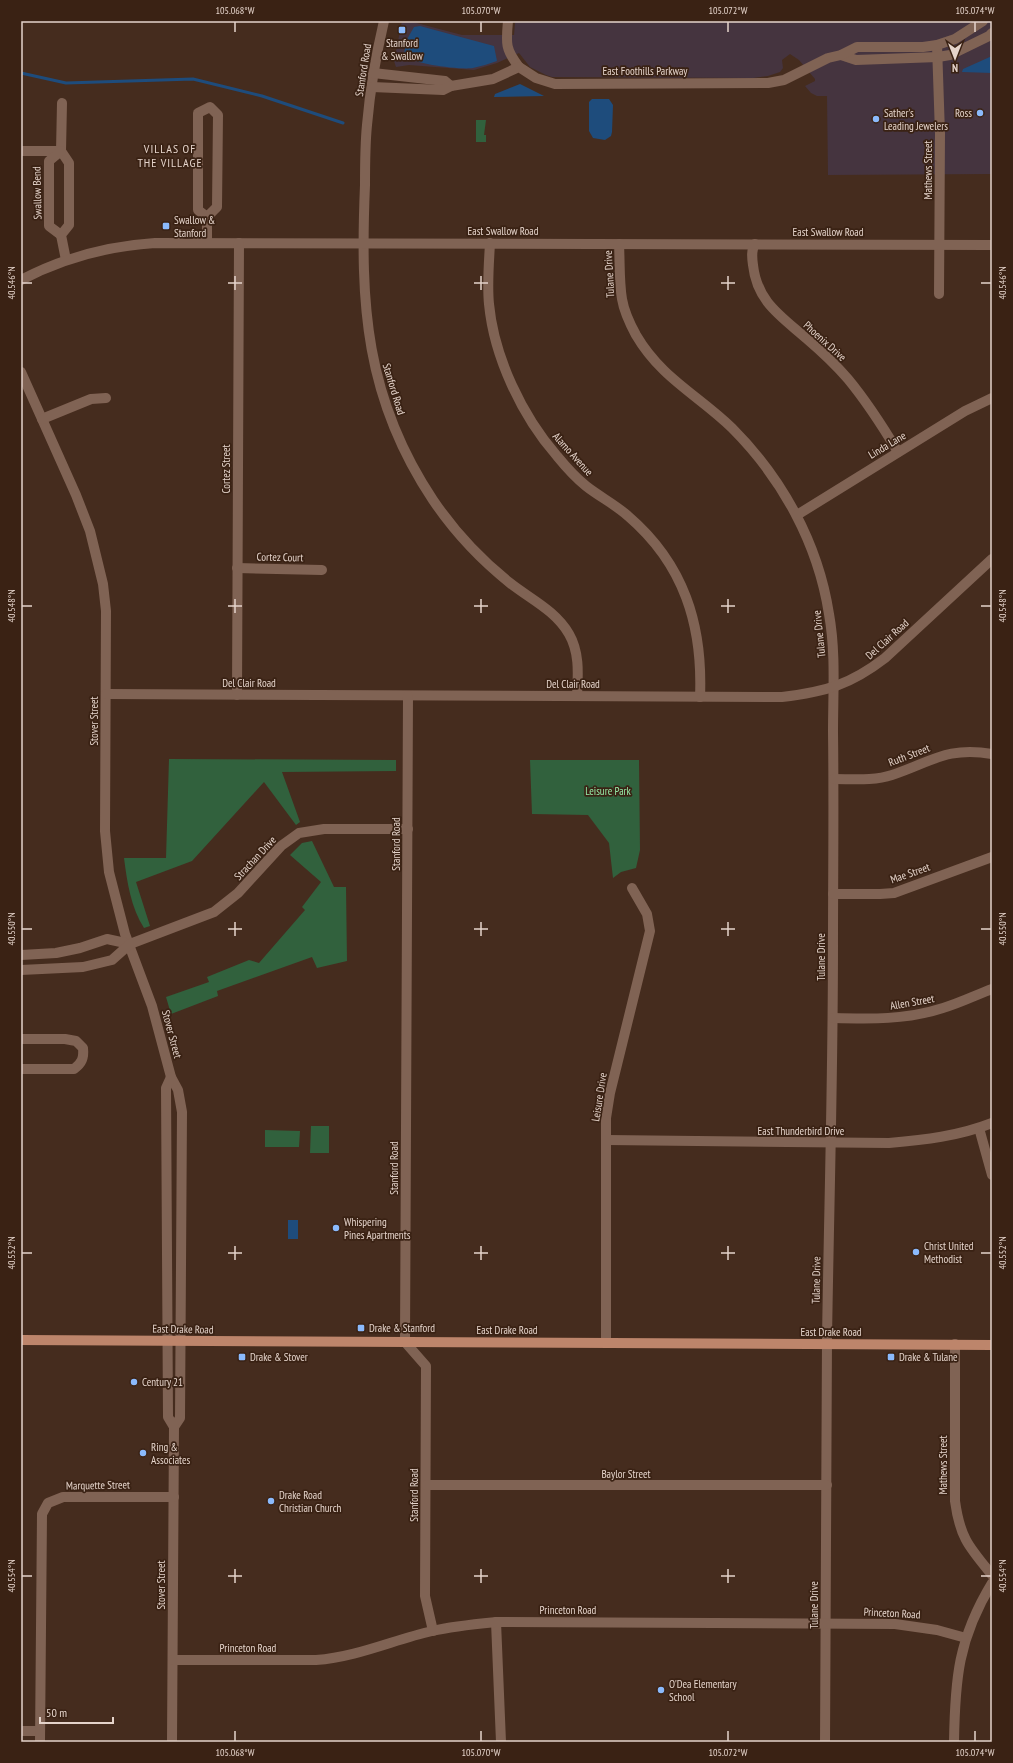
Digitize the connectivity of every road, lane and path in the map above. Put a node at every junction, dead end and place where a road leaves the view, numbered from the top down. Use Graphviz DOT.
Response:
graph roads {
  1 [pos="384,21"];
  2 [pos="508,21"];
  3 [pos="983,21"];
  4 [pos="992,33"];
  5 [pos="937,45"];
  6 [pos="841,55"];
  7 [pos="938,57"];
  8 [pos="519,67"];
  9 [pos="374,73"];
  10 [pos="451,86"];
  11 [pos="372,87"];
  12 [pos="62,103"];
  13 [pos="21,151"];
  14 [pos="61,151"];
  15 [pos="207,217"];
  16 [pos="61,235"];
  17 [pos="207,242"];
  18 [pos="239,243"];
  19 [pos="362,243"];
  20 [pos="490,243"];
  21 [pos="619,244"];
  22 [pos="755,244"];
  23 [pos="940,245"];
  24 [pos="992,245"];
  25 [pos="66,260"];
  26 [pos="21,280"];
  27 [pos="939,294"];
  28 [pos="21,372"];
  29 [pos="106,398"];
  30 [pos="992,398"];
  31 [pos="42,419"];
  32 [pos="898,452"];
  33 [pos="797,515"];
  34 [pos="992,559"];
  35 [pos="237,568"];
  36 [pos="322,570"];
  37 [pos="833,688"];
  38 [pos="106,694"];
  39 [pos="237,695"];
  40 [pos="408,696"];
  41 [pos="577,696"];
  42 [pos="700,697"];
  43 [pos="992,754"];
  44 [pos="834,779"];
  45 [pos="408,829"];
  46 [pos="992,857"];
  47 [pos="632,888"];
  48 [pos="832,894"];
  49 [pos="130,944"];
  50 [pos="21,955"];
  51 [pos="21,970"];
  52 [pos="992,989"];
  53 [pos="832,1018"];
  54 [pos="21,1039"];
  55 [pos="21,1069"];
  56 [pos="171,1077"];
  57 [pos="992,1123"];
  58 [pos="979,1128"];
  59 [pos="607,1140"];
  60 [pos="831,1143"];
  61 [pos="992,1175"];
  62 [pos="21,1340"];
  63 [pos="168,1341"];
  64 [pos="181,1341"];
  65 [pos="405,1342"];
  66 [pos="606,1343"];
  67 [pos="827,1344"];
  68 [pos="955,1344"];
  69 [pos="992,1345"];
  70 [pos="174,1427"];
  71 [pos="426,1485"];
  72 [pos="827,1485"];
  73 [pos="174,1497"];
  74 [pos="992,1575"];
  75 [pos="992,1584"];
  76 [pos="496,1622"];
  77 [pos="826,1623"];
  78 [pos="433,1631"];
  79 [pos="966,1638"];
  80 [pos="173,1660"];
  81 [pos="21,1731"];
  82 [pos="40,1731"];
  83 [pos="40,1742"];
  84 [pos="172,1742"];
  85 [pos="500,1742"];
  86 [pos="825,1742"];
  87 [pos="954,1742"];
  1 -- 9 [label="street, Stanford Road"];
  2 -- 8 [label="street"];
  3 -- 5 [label="street, East Foothills Parkway"];
  4 -- 7 [label="street"];
  5 -- 6 [label="street, East Foothills Parkway"];
  5 -- 7 [label="street, Mathews Street"];
  6 -- 7 [label="street"];
  6 -- 8 [label="street, East Foothills Parkway"];
  7 -- 23 [label="street, Mathews Street"];
  8 -- 10 [label="street"];
  9 -- 10 [label="street"];
  9 -- 11 [label="street, Stanford Road"];
  10 -- 11 [label="street"];
  11 -- 19 [label="street, Stanford Road"];
  12 -- 14 [label="street"];
  13 -- 14 [label="street, Swallow Bend"];
  14 -- 16 [label="street"];
  14 -- 16 [label="street, Swallow Bend"];
  15 -- 15 [label="street"];
  15 -- 17 [label="street"];
  16 -- 25 [label="street, Swallow Bend"];
  17 -- 18 [label="street, East Swallow Road"];
  17 -- 25 [label="street, East Swallow Road"];
  18 -- 19 [label="street, East Swallow Road"];
  18 -- 35 [label="street, Cortez Street"];
  19 -- 20 [label="street, East Swallow Road"];
  19 -- 41 [label="street, Stanford Road"];
  20 -- 21 [label="street, East Swallow Road"];
  20 -- 42 [label="street, Alamo Avenue"];
  21 -- 22 [label="street, East Swallow Road"];
  21 -- 33 [label="street, Tulane Drive"];
  22 -- 23 [label="street, East Swallow Road"];
  22 -- 32 [label="street, Phoenix Drive"];
  23 -- 24 [label="street, East Swallow Road"];
  23 -- 27 [label="street, Mathews Street"];
  25 -- 26 [label="street, East Swallow Road"];
  28 -- 31 [label="street, Stover Street"];
  29 -- 31 [label="street"];
  30 -- 32 [label="street, Linda Lane"];
  31 -- 38 [label="street, Stover Street"];
  32 -- 33 [label="street, Linda Lane"];
  33 -- 37 [label="street, Tulane Drive"];
  34 -- 37 [label="street, Del Clair Road"];
  35 -- 36 [label="street, Cortez Court"];
  35 -- 39 [label="street, Cortez Street"];
  37 -- 42 [label="street, Del Clair Road"];
  37 -- 44 [label="street, Tulane Drive"];
  38 -- 39 [label="street, Del Clair Road"];
  38 -- 49 [label="street, Stover Street"];
  39 -- 40 [label="street, Del Clair Road"];
  40 -- 41 [label="street, Del Clair Road"];
  40 -- 45 [label="street, Stanford Road"];
  41 -- 42 [label="street, Del Clair Road"];
  43 -- 44 [label="street, Ruth Street"];
  44 -- 48 [label="street, Tulane Drive"];
  45 -- 49 [label="street, Strachan Drive"];
  45 -- 65 [label="street, Stanford Road"];
  46 -- 48 [label="street, Mae Street"];
  47 -- 59 [label="street, Leisure Drive"];
  48 -- 53 [label="street, Tulane Drive"];
  49 -- 50 [label="street"];
  49 -- 51 [label="street, Strachan Drive"];
  49 -- 56 [label="street, Stover Street"];
  52 -- 53 [label="street, Allen Street"];
  53 -- 60 [label="street, Tulane Drive"];
  54 -- 55 [label="street"];
  56 -- 63 [label="street, Stover Street"];
  56 -- 64 [label="street, Stover Street"];
  57 -- 58 [label="street, East Thunderbird Drive"];
  58 -- 60 [label="street, East Thunderbird Drive"];
  58 -- 61 [label="street"];
  59 -- 60 [label="street, East Thunderbird Drive"];
  59 -- 66 [label="street, Leisure Drive"];
  60 -- 67 [label="street, Tulane Drive"];
  62 -- 63 [label="main road, East Drake Road"];
  63 -- 64 [label="main road, East Drake Road"];
  63 -- 70 [label="street, Stover Street"];
  64 -- 65 [label="main road, East Drake Road"];
  64 -- 70 [label="street, Stover Street"];
  65 -- 66 [label="main road, East Drake Road"];
  65 -- 71 [label="street, Stanford Road"];
  66 -- 67 [label="main road, East Drake Road"];
  67 -- 68 [label="main road, East Drake Road"];
  67 -- 72 [label="street, Tulane Drive"];
  68 -- 69 [label="main road, East Drake Road"];
  68 -- 74 [label="street, Mathews Street"];
  70 -- 73 [label="street, Stover Street"];
  71 -- 72 [label="street, Baylor Street"];
  71 -- 78 [label="street, Stanford Road"];
  72 -- 77 [label="street, Tulane Drive"];
  73 -- 80 [label="street, Stover Street"];
  73 -- 82 [label="street, Marquette Street"];
  75 -- 79 [label="street"];
  76 -- 77 [label="street, Princeton Road"];
  76 -- 78 [label="street, Princeton Road"];
  76 -- 85 [label="street"];
  77 -- 79 [label="street, Princeton Road"];
  77 -- 86 [label="street, Tulane Drive"];
  78 -- 80 [label="street, Princeton Road"];
  79 -- 87 [label="street"];
  80 -- 84 [label="street, Stover Street"];
  81 -- 82 [label="street"];
  82 -- 83 [label="street, Marquette Street"];
}
